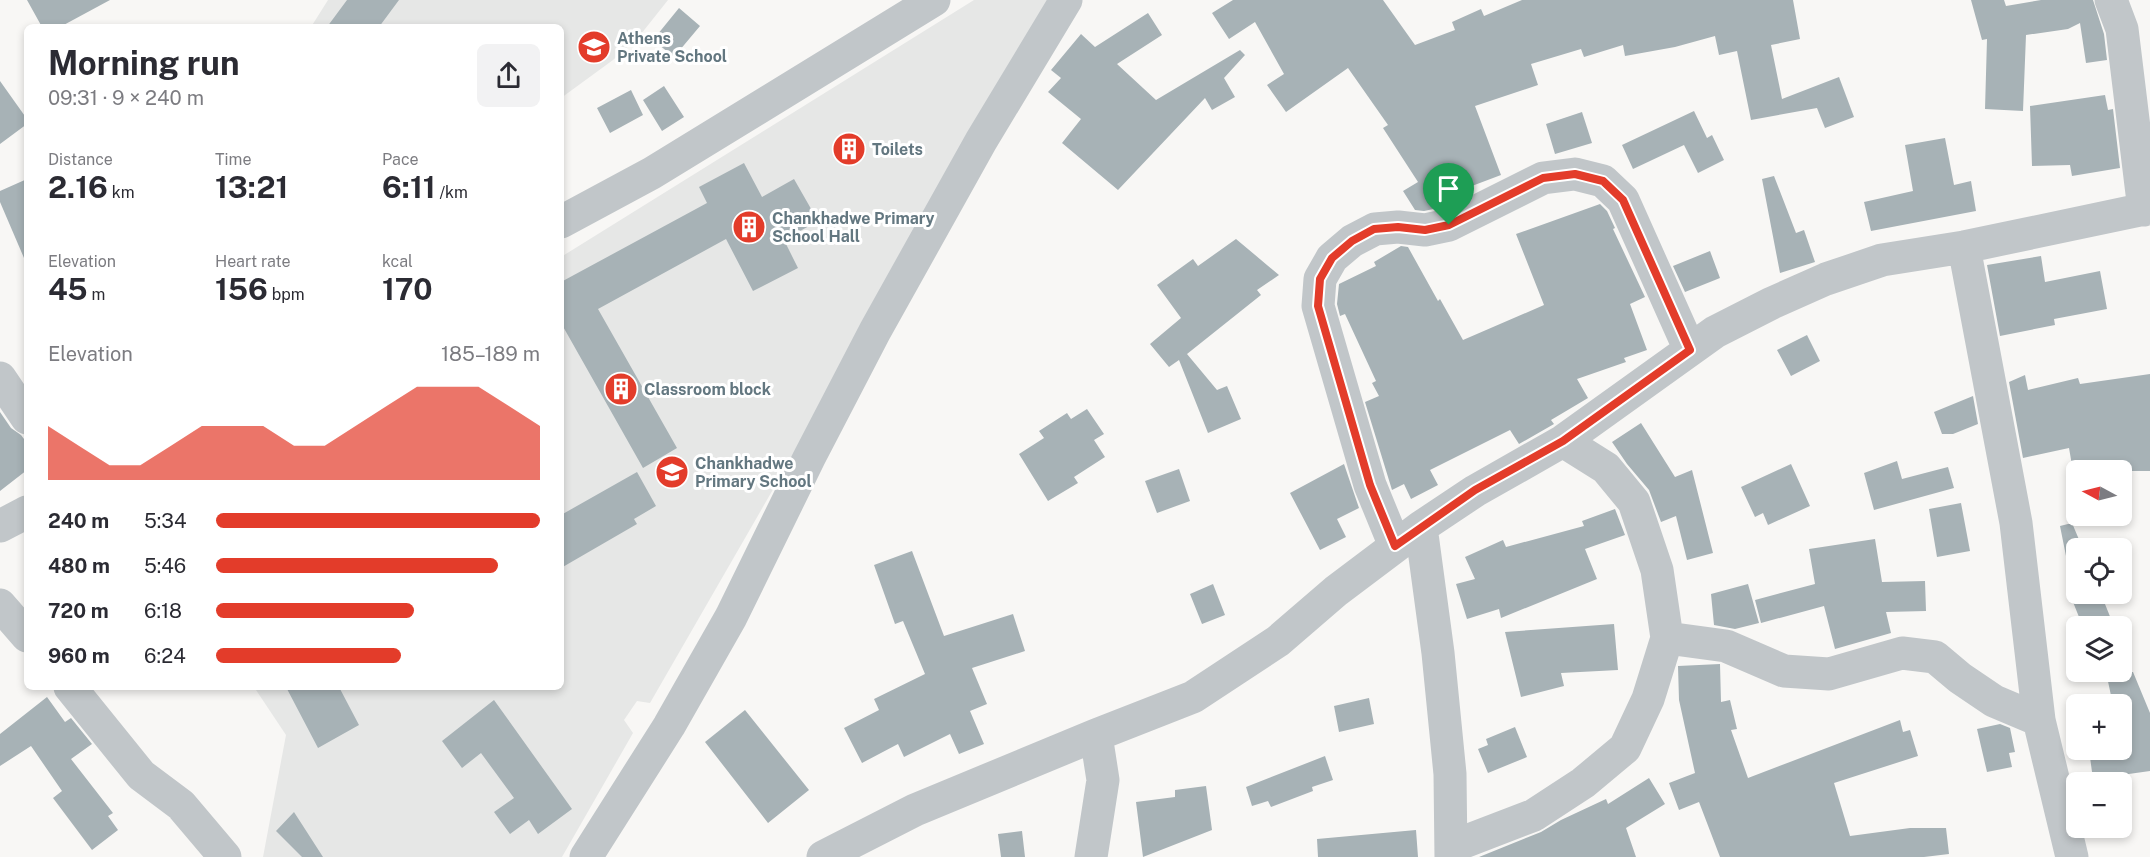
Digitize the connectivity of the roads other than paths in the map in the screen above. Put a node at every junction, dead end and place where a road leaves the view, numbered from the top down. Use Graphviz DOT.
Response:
graph roads {
  1 [pos="934,0"];
  2 [pos="1066,0"];
  3 [pos="2111,0"];
  4 [pos="2147,209"];
  5 [pos="564,220"];
  6 [pos="1964,247"];
  7 [pos="1690,350"];
  8 [pos="0,378"];
  9 [pos="24,414"];
  10 [pos="1563,441"];
  11 [pos="24,514"];
  12 [pos="0,526"];
  13 [pos="1421,527"];
  14 [pos="1395,546"];
  15 [pos="0,605"];
  16 [pos="24,633"];
  17 [pos="1667,638"];
  18 [pos="72,690"];
  19 [pos="2039,720"];
  20 [pos="1096,735"];
  21 [pos="1451,852"];
  22 [pos="225,857"];
  23 [pos="586,857"];
  24 [pos="823,857"];
  25 [pos="1091,857"];
  26 [pos="2072,857"];
  1 -- 5 [label="street"];
  2 -- 23 [label="street"];
  3 -- 4 [label="street"];
  4 -- 6 [label="street"];
  6 -- 7 [label="street"];
  6 -- 19 [label="street"];
  7 -- 10 [label="street"];
  7 -- 14 [label="street"];
  8 -- 9 [label="street"];
  10 -- 13 [label="street"];
  10 -- 17 [label="street"];
  11 -- 12 [label="street"];
  13 -- 14 [label="street"];
  13 -- 21 [label="street"];
  14 -- 20 [label="street"];
  15 -- 16 [label="street"];
  17 -- 19 [label="street"];
  17 -- 21 [label="street"];
  18 -- 22 [label="street"];
  19 -- 26 [label="street"];
  20 -- 24 [label="street"];
  20 -- 25 [label="street"];
}
